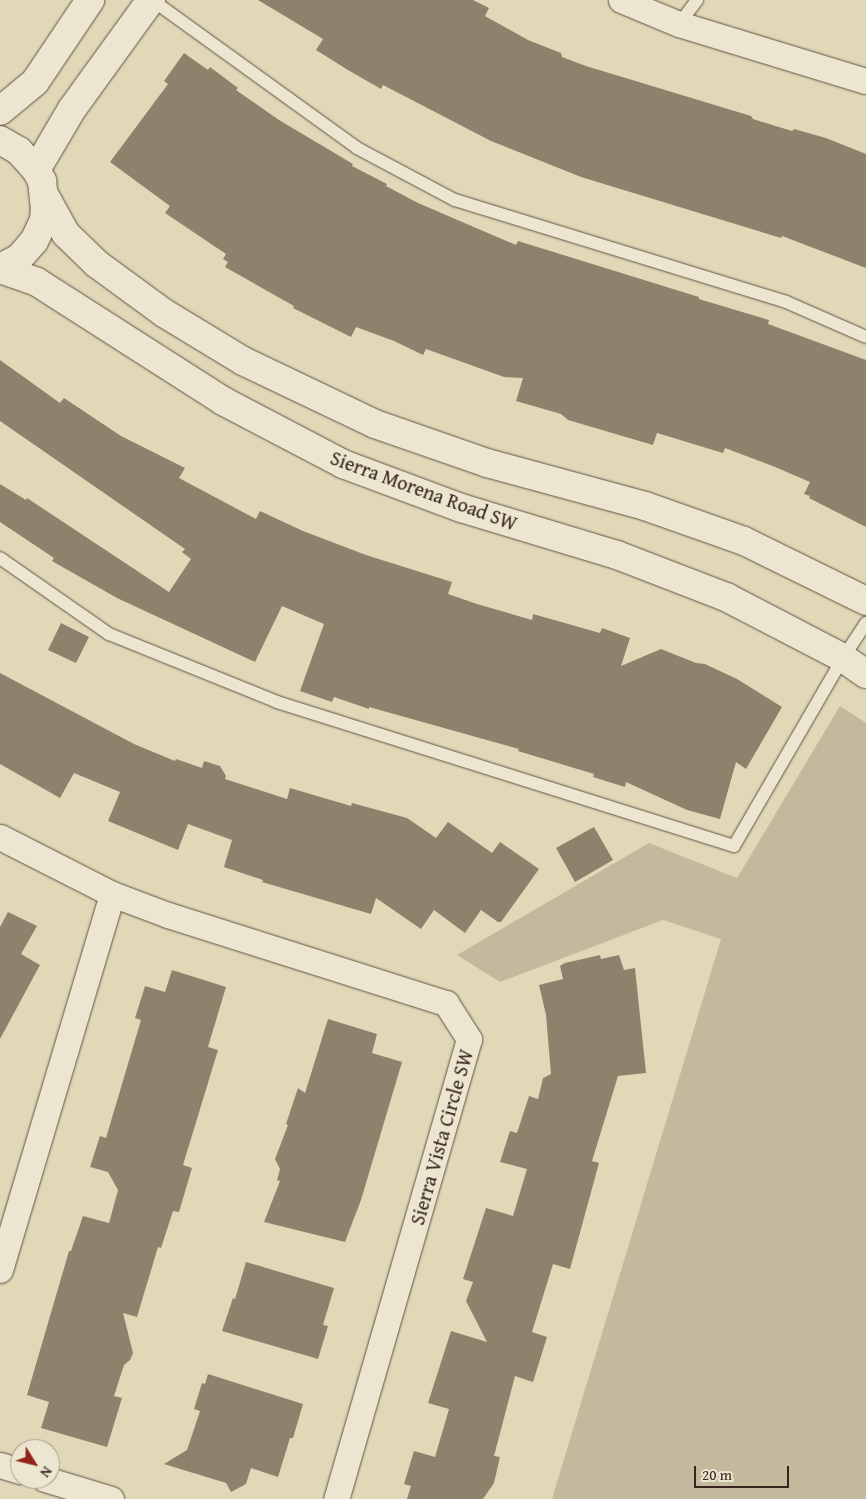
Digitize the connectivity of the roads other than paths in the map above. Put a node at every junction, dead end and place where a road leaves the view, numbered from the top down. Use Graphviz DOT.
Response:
graph roads {
  1 [pos="90,0"];
  2 [pos="152,0"];
  3 [pos="620,0"];
  4 [pos="697,0"];
  5 [pos="679,24"];
  6 [pos="866,81"];
  7 [pos="0,111"];
  8 [pos="0,140"];
  9 [pos="36,170"];
  10 [pos="45,196"];
  11 [pos="0,269"];
  12 [pos="866,337"];
  13 [pos="0,558"];
  14 [pos="866,601"];
  15 [pos="866,623"];
  16 [pos="843,658"];
  17 [pos="866,674"];
  18 [pos="0,837"];
  19 [pos="112,894"];
  20 [pos="0,1270"];
  21 [pos="60,1484"];
  22 [pos="111,1499"];
  23 [pos="336,1499"];
  1 -- 7 [label="street"];
  2 -- 9 [label="street"];
  2 -- 12 [label="lane"];
  3 -- 5 [label="street"];
  4 -- 5 [label="lane"];
  5 -- 6 [label="street"];
  8 -- 9 [label="street"];
  9 -- 10 [label="street"];
  10 -- 11 [label="street"];
  10 -- 14 [label="street"];
  11 -- 16 [label="street, Sierra Morena Road SW"];
  13 -- 16 [label="lane"];
  15 -- 16 [label="lane"];
  16 -- 17 [label="street, Sierra Morena Road SW"];
  18 -- 19 [label="street, Sierra Vista Circle SW"];
  19 -- 20 [label="street"];
  19 -- 23 [label="street, Sierra Vista Circle SW"];
  21 -- 22 [label="street"];
}
